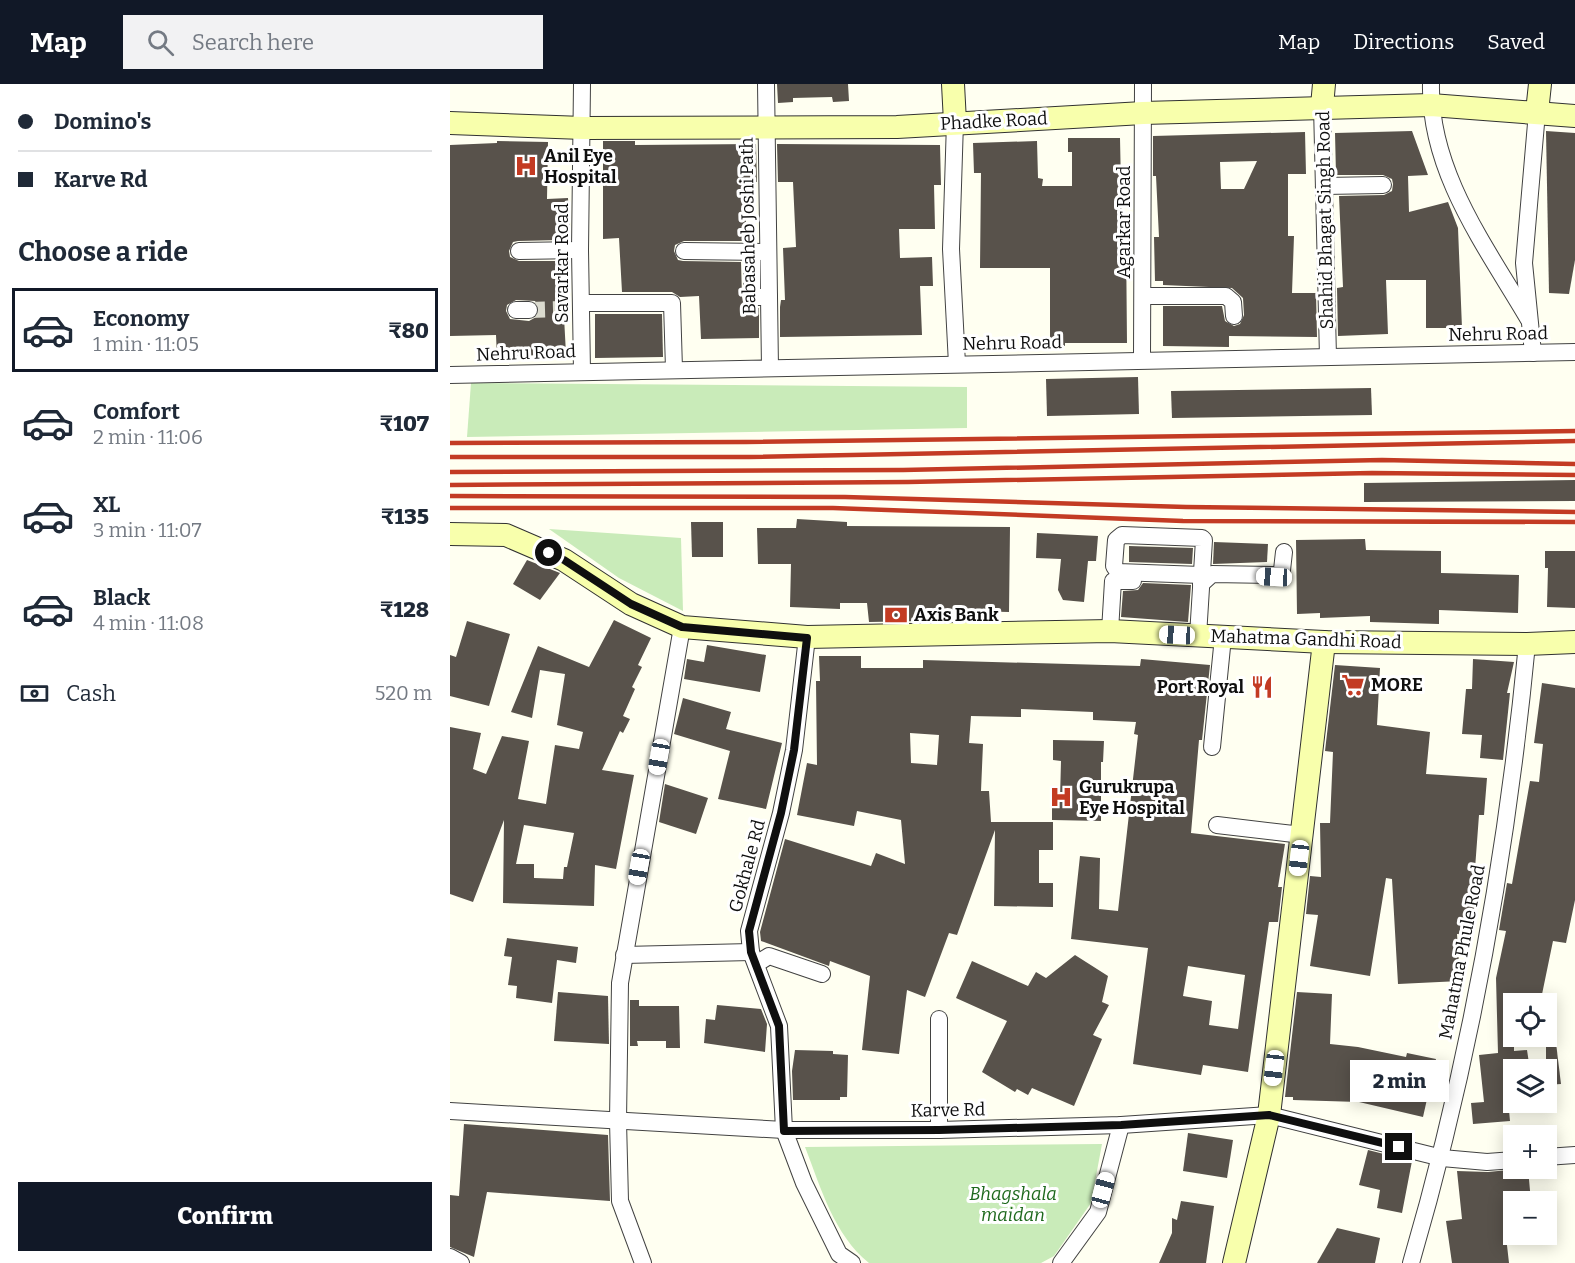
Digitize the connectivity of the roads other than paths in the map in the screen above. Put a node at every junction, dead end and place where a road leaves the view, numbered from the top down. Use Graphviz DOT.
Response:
graph roads {
  1 [pos="582,84"];
  2 [pos="766,84"];
  3 [pos="953,84"];
  4 [pos="1143,84"];
  5 [pos="1540,84"];
  6 [pos="1431,94"];
  7 [pos="1323,95"];
  8 [pos="1537,112"];
  9 [pos="1143,113"];
  10 [pos="1575,116"];
  11 [pos="955,122"];
  12 [pos="450,123"];
  13 [pos="583,128"];
  14 [pos="766,128"];
  15 [pos="1383,185"];
  16 [pos="1324,186"];
  17 [pos="580,250"];
  18 [pos="519,251"];
  19 [pos="684,251"];
  20 [pos="760,252"];
  21 [pos="1144,296"];
  22 [pos="576,307"];
  23 [pos="1234,316"];
  24 [pos="1529,321"];
  25 [pos="1575,352"];
  26 [pos="1533,353"];
  27 [pos="1328,357"];
  28 [pos="1142,359"];
  29 [pos="957,364"];
  30 [pos="770,368"];
  31 [pos="674,369"];
  32 [pos="582,371"];
  33 [pos="450,375"];
  34 [pos="450,534"];
  35 [pos="1284,552"];
  36 [pos="1201,582"];
  37 [pos="682,627"];
  38 [pos="1110,631"];
  39 [pos="1198,636"];
  40 [pos="1223,637"];
  41 [pos="807,638"];
  42 [pos="1324,642"];
  43 [pos="1575,642"];
  44 [pos="1527,644"];
  45 [pos="1212,747"];
  46 [pos="1217,825"];
  47 [pos="1302,835"];
  48 [pos="624,954"];
  49 [pos="753,958"];
  50 [pos="822,974"];
  51 [pos="939,1019"];
  52 [pos="450,1111"];
  53 [pos="1269,1115"];
  54 [pos="618,1121"];
  55 [pos="1121,1125"];
  56 [pos="939,1130"];
  57 [pos="784,1131"];
  58 [pos="1575,1155"];
  59 [pos="1557,1157"];
  60 [pos="1442,1158"];
  61 [pos="1503,1161"];
  62 [pos="450,1257"];
  63 [pos="460,1263"];
  64 [pos="643,1263"];
  65 [pos="852,1263"];
  66 [pos="1061,1263"];
  67 [pos="1234,1263"];
  68 [pos="1411,1263"];
  1 -- 13 [label="street, Savarkar Road"];
  2 -- 14 [label="street, Babasaheb Joshi Path"];
  3 -- 11 [label="street"];
  4 -- 9 [label="street, Agarkar Road"];
  5 -- 8 [label="street"];
  6 -- 7 [label="street, Phadke Road"];
  6 -- 8 [label="street, Phadke Road"];
  6 -- 24 [label="street"];
  7 -- 9 [label="street, Phadke Road"];
  7 -- 16 [label="street, Shahid Bhagat Singh Road"];
  8 -- 10 [label="street, Phadke Road"];
  8 -- 24 [label="street"];
  9 -- 11 [label="street, Phadke Road"];
  9 -- 21 [label="street, Agarkar Road"];
  11 -- 14 [label="street, Phadke Road"];
  11 -- 29 [label="street"];
  12 -- 13 [label="street, Phadke Road"];
  13 -- 14 [label="street, Phadke Road"];
  13 -- 17 [label="street, Savarkar Road"];
  14 -- 20 [label="street, Babasaheb Joshi Path"];
  15 -- 16 [label="street"];
  16 -- 27 [label="street, Shahid Bhagat Singh Road"];
  17 -- 18 [label="street"];
  17 -- 22 [label="street, Savarkar Road"];
  19 -- 20 [label="street"];
  20 -- 30 [label="street, Babasaheb Joshi Path"];
  21 -- 23 [label="street"];
  21 -- 28 [label="street, Agarkar Road"];
  22 -- 31 [label="street"];
  22 -- 32 [label="street, Savarkar Road"];
  24 -- 26 [label="street"];
  25 -- 26 [label="street, Nehru Road"];
  26 -- 27 [label="street, Nehru Road"];
  27 -- 28 [label="street, Nehru Road"];
  28 -- 29 [label="street, Nehru Road"];
  29 -- 30 [label="street, Nehru Road"];
  30 -- 31 [label="street, Nehru Road"];
  31 -- 32 [label="street, Nehru Road"];
  32 -- 33 [label="street, Nehru Road"];
  34 -- 37 [label="street, Mahatma Gandhi Road"];
  35 -- 36 [label="street"];
  36 -- 36 [label="street"];
  36 -- 38 [label="street"];
  36 -- 39 [label="street"];
  37 -- 41 [label="street, Mahatma Gandhi Road"];
  37 -- 48 [label="street"];
  38 -- 39 [label="street, Mahatma Gandhi Road"];
  38 -- 41 [label="street, Mahatma Gandhi Road"];
  39 -- 40 [label="street, Mahatma Gandhi Road"];
  40 -- 42 [label="street, Mahatma Gandhi Road"];
  40 -- 45 [label="street"];
  41 -- 49 [label="street, Gokhale Rd"];
  42 -- 44 [label="street, Mahatma Gandhi Road"];
  42 -- 47 [label="street"];
  43 -- 44 [label="street, Mahatma Gandhi Road"];
  44 -- 60 [label="street, Mahatma Phule Road"];
  46 -- 47 [label="street"];
  47 -- 53 [label="street"];
  48 -- 49 [label="street"];
  48 -- 54 [label="street"];
  49 -- 50 [label="street"];
  49 -- 57 [label="street, Gokhale Rd"];
  51 -- 56 [label="street"];
  52 -- 54 [label="street, Karve Rd"];
  53 -- 55 [label="street, Karve Rd"];
  53 -- 60 [label="street, Karve Rd"];
  53 -- 67 [label="street"];
  54 -- 57 [label="street, Karve Rd"];
  54 -- 64 [label="street"];
  55 -- 56 [label="street, Karve Rd"];
  55 -- 66 [label="street"];
  56 -- 57 [label="street, Karve Rd"];
  57 -- 65 [label="street, Gokhale Rd"];
  58 -- 59 [label="street"];
  60 -- 61 [label="street, Karve Rd"];
  60 -- 68 [label="street, Mahatma Phule Road"];
  62 -- 63 [label="street"];
}
